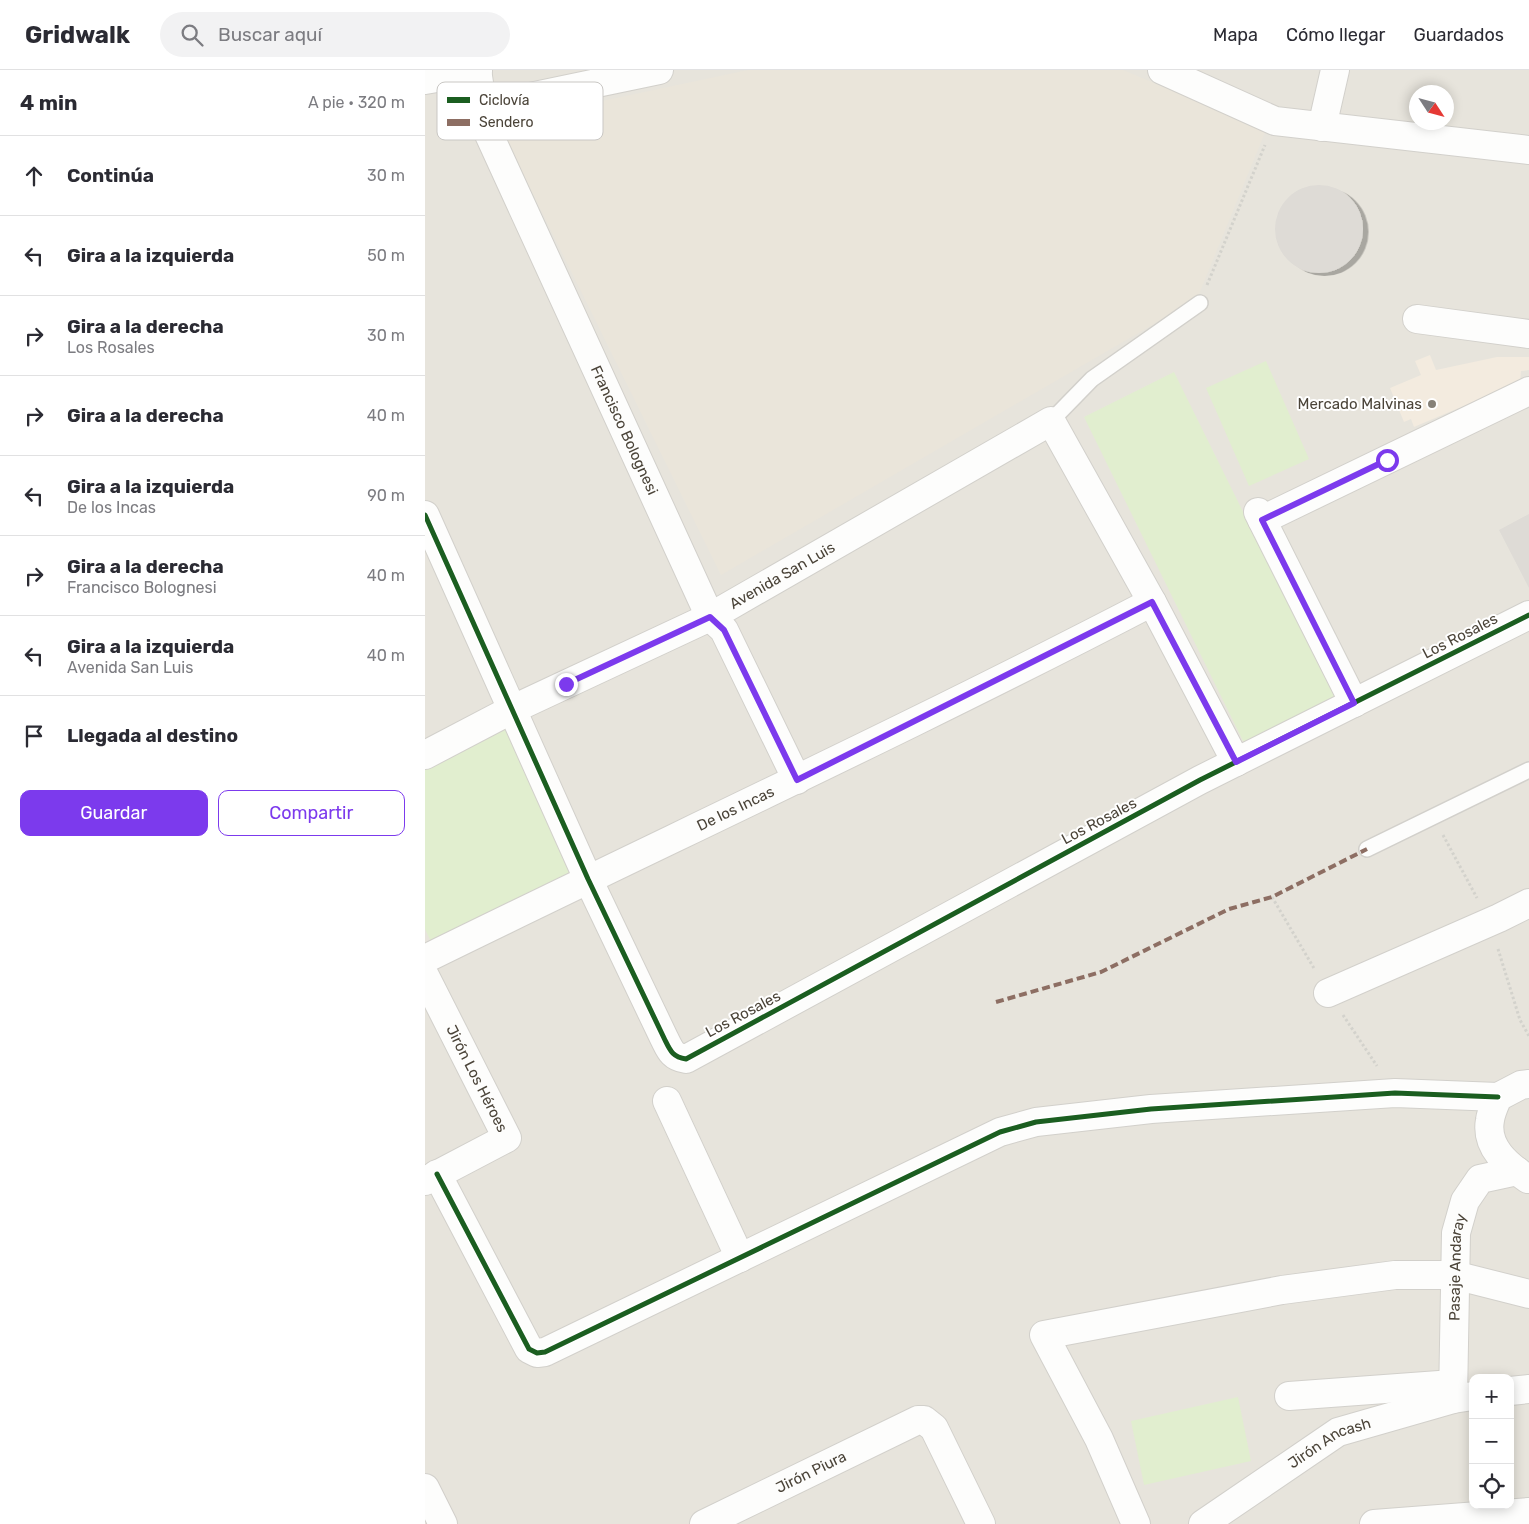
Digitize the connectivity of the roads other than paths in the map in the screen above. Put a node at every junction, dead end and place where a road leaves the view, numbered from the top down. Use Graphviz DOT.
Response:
graph roads {
  1 [pos="659,70"];
  2 [pos="1162,70"];
  3 [pos="1335,70"];
  4 [pos="477,71"];
  5 [pos="425,80"];
  6 [pos="602,82"];
  7 [pos="1322,126"];
  8 [pos="491,140"];
  9 [pos="1529,150"];
  10 [pos="1200,303"];
  11 [pos="1417,320"];
  12 [pos="1529,334"];
  13 [pos="1529,390"];
  14 [pos="1051,421"];
  15 [pos="425,515"];
  16 [pos="1152,602"];
  17 [pos="1529,615"];
  18 [pos="710,617"];
  19 [pos="1354,703"];
  20 [pos="511,710"];
  21 [pos="425,756"];
  22 [pos="1236,762"];
  23 [pos="1529,770"];
  24 [pos="797,780"];
  25 [pos="1367,849"];
  26 [pos="588,879"];
  27 [pos="1529,904"];
  28 [pos="425,959"];
  29 [pos="425,976"];
  30 [pos="1328,992"];
  31 [pos="1529,1084"];
  32 [pos="1498,1097"];
  33 [pos="667,1101"];
  34 [pos="1523,1175"];
  35 [pos="431,1178"];
  36 [pos="739,1258"];
  37 [pos="1454,1275"];
  38 [pos="1529,1294"];
  39 [pos="1529,1389"];
  40 [pos="1514,1391"];
  41 [pos="1460,1393"];
  42 [pos="1289,1396"];
  43 [pos="425,1488"];
  44 [pos="1529,1512"];
  45 [pos="443,1524"];
  46 [pos="704,1524"];
  47 [pos="981,1524"];
  48 [pos="1136,1524"];
  49 [pos="1203,1524"];
  50 [pos="1374,1524"];
  1 -- 6 [label="street"];
  2 -- 7 [label="street"];
  3 -- 7 [label="street"];
  4 -- 5 [label="street"];
  7 -- 9 [label="street"];
  8 -- 18 [label="street, Francisco Bolognesi"];
  10 -- 14 [label="lane"];
  11 -- 12 [label="street"];
  13 -- 19 [label="street"];
  14 -- 16 [label="street"];
  14 -- 18 [label="street, Avenida San Luis"];
  15 -- 20 [label="street"];
  16 -- 22 [label="street"];
  16 -- 24 [label="street, De los Incas"];
  17 -- 19 [label="street, Los Rosales"];
  18 -- 20 [label="street, Avenida San Luis"];
  18 -- 24 [label="street, Francisco Bolognesi"];
  19 -- 22 [label="street, Los Rosales"];
  20 -- 21 [label="street, Avenida San Luis"];
  20 -- 26 [label="street"];
  22 -- 26 [label="street, Los Rosales"];
  23 -- 25 [label="lane"];
  24 -- 26 [label="street, De los Incas"];
  26 -- 28 [label="street, De los Incas"];
  27 -- 30 [label="street"];
  29 -- 35 [label="street, Jirón Los Héroes"];
  31 -- 32 [label="street"];
  32 -- 34 [label="street"];
  32 -- 36 [label="street"];
  33 -- 36 [label="street"];
  34 -- 37 [label="street, Pasaje Andaray"];
  35 -- 36 [label="street"];
  37 -- 38 [label="street"];
  37 -- 41 [label="street, Pasaje Andaray"];
  37 -- 48 [label="street"];
  39 -- 40 [label="street"];
  41 -- 42 [label="street"];
  41 -- 49 [label="street, Jirón Ancash"];
  43 -- 45 [label="street"];
  44 -- 50 [label="street"];
  46 -- 47 [label="street, Jirón Piura"];
}
